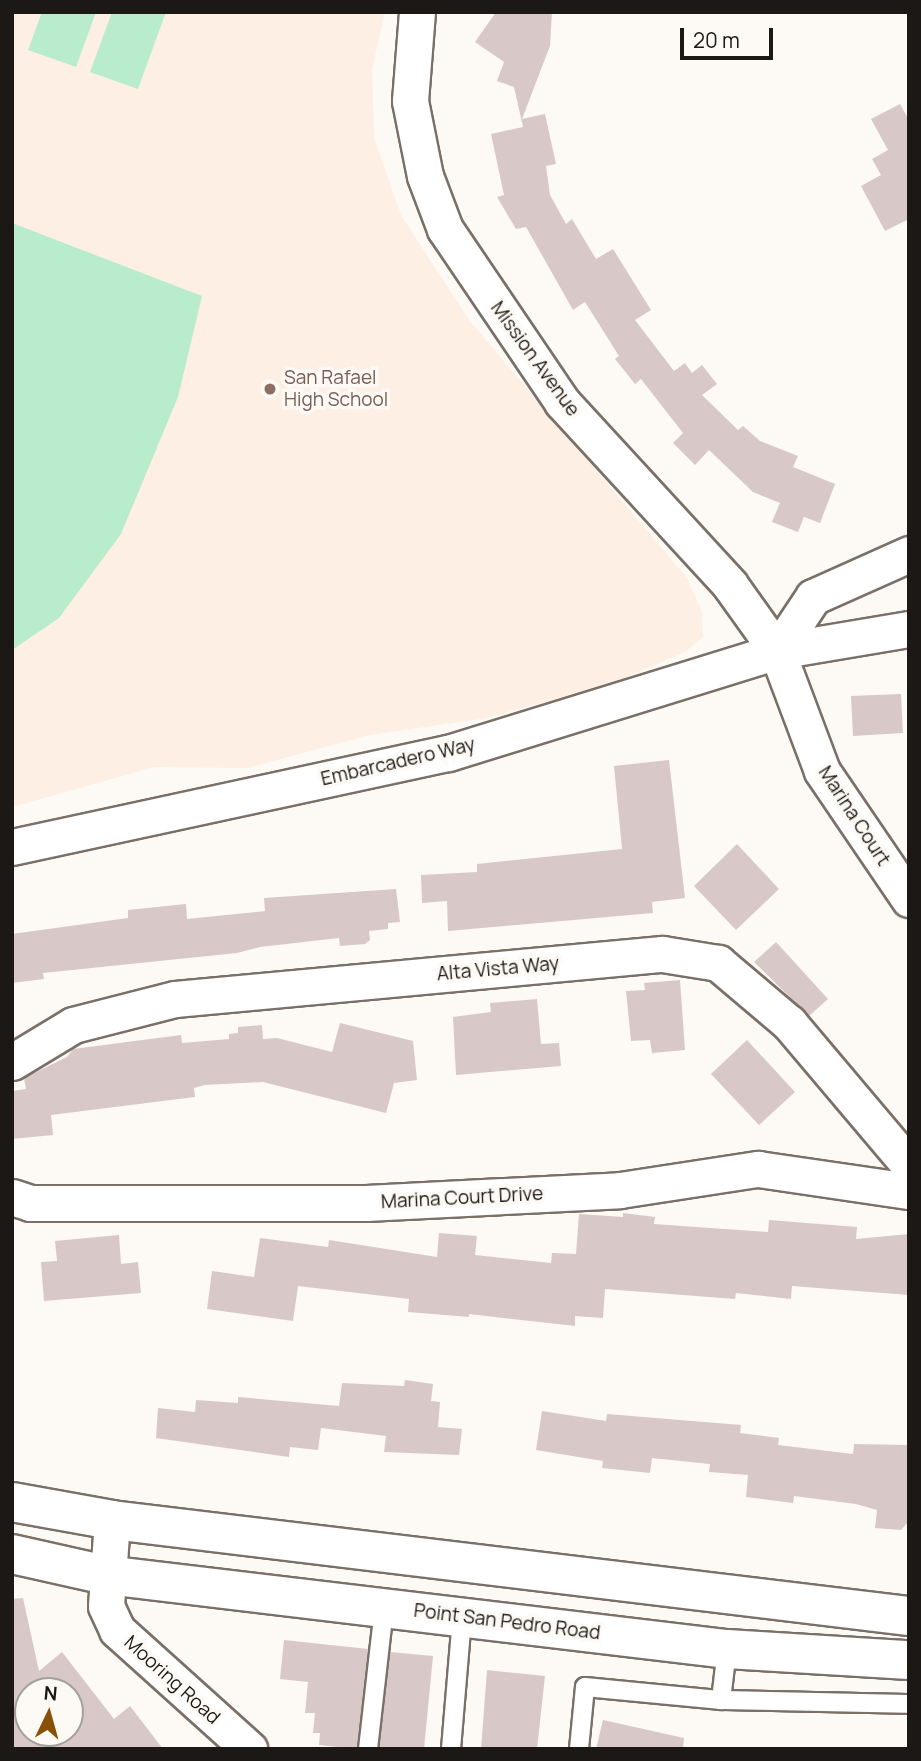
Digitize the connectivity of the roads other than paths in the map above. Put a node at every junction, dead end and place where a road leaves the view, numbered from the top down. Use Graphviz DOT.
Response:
graph roads {
  1 [pos="417,12"];
  2 [pos="909,554"];
  3 [pos="909,629"];
  4 [pos="777,651"];
  5 [pos="12,847"];
  6 [pos="909,899"];
  7 [pos="12,1062"];
  8 [pos="909,1165"];
  9 [pos="909,1191"];
  10 [pos="12,1198"];
  11 [pos="12,1502"];
  12 [pos="113,1520"];
  13 [pos="12,1554"];
  14 [pos="106,1576"];
  15 [pos="384,1608"];
  16 [pos="909,1616"];
  17 [pos="462,1617"];
  18 [pos="727,1649"];
  19 [pos="909,1660"];
  20 [pos="721,1700"];
  21 [pos="909,1704"];
  22 [pos="249,1749"];
  23 [pos="368,1749"];
  24 [pos="451,1749"];
  25 [pos="579,1749"];
  1 -- 4 [label="street, Mission Avenue"];
  2 -- 4 [label="street"];
  3 -- 4 [label="street, Embarcadero Way"];
  4 -- 5 [label="street, Embarcadero Way"];
  4 -- 6 [label="street, Marina Court"];
  7 -- 8 [label="street, Alta Vista Way"];
  9 -- 10 [label="street, Marina Court Drive"];
  11 -- 12 [label="main road"];
  12 -- 14 [label="street, Mooring Road"];
  12 -- 16 [label="main road"];
  13 -- 14 [label="main road, Point San Pedro Road"];
  14 -- 15 [label="main road, Point San Pedro Road"];
  14 -- 22 [label="street, Mooring Road"];
  15 -- 17 [label="main road, Point San Pedro Road"];
  15 -- 23 [label="lane"];
  17 -- 18 [label="main road, Point San Pedro Road"];
  17 -- 24 [label="lane"];
  18 -- 19 [label="main road, Point San Pedro Road"];
  18 -- 20 [label="lane"];
  20 -- 21 [label="lane"];
  20 -- 25 [label="lane"];
}
